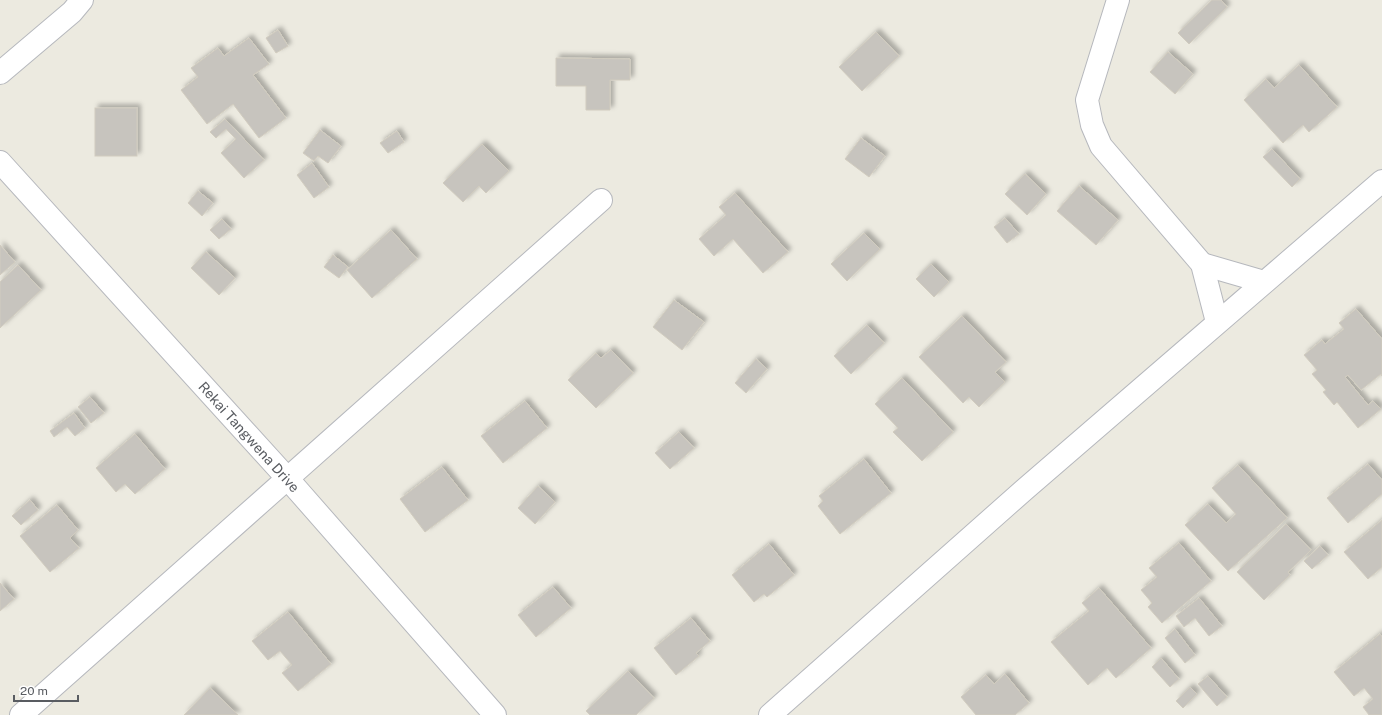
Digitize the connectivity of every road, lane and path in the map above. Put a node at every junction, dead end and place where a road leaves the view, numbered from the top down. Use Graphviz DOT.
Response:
graph roads {
  1 [pos="82,0"];
  2 [pos="1118,0"];
  3 [pos="0,73"];
  4 [pos="0,162"];
  5 [pos="1382,181"];
  6 [pos="600,200"];
  7 [pos="1202,264"];
  8 [pos="1264,282"];
  9 [pos="1218,322"];
  10 [pos="286,478"];
  11 [pos="21,715"];
  12 [pos="495,715"];
  13 [pos="770,715"];
  1 -- 3 [label="street"];
  2 -- 7 [label="street"];
  4 -- 10 [label="street, Rekai Tangwena Drive"];
  5 -- 8 [label="street"];
  6 -- 10 [label="street"];
  7 -- 8 [label="street"];
  7 -- 9 [label="street"];
  8 -- 9 [label="street"];
  9 -- 13 [label="street"];
  10 -- 11 [label="street"];
  10 -- 12 [label="street, Rekai Tangwena Drive"];
}
